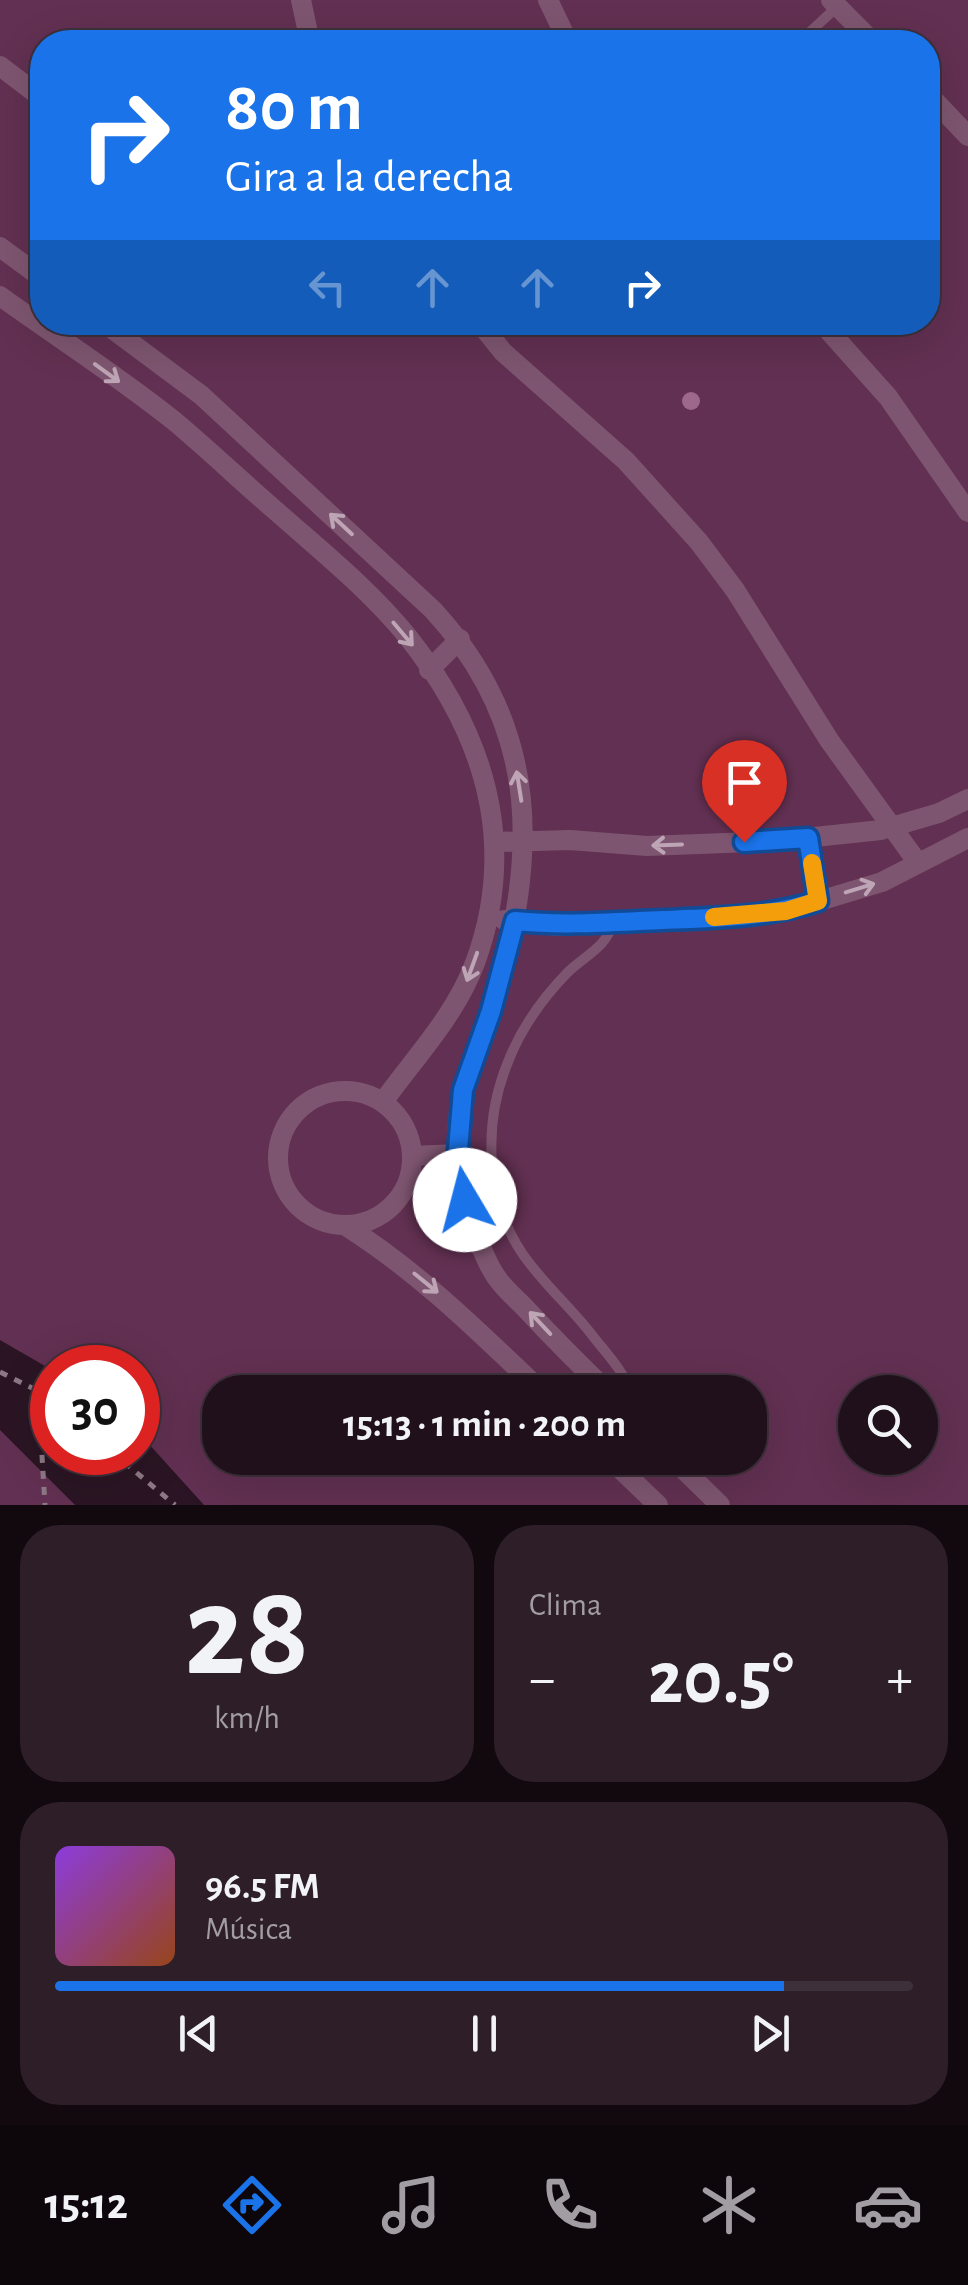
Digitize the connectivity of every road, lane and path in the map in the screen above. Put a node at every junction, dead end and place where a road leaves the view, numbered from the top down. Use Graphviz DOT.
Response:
graph roads {
  1 [pos="300,0"];
  2 [pos="548,0"];
  3 [pos="837,2"];
  4 [pos="307,30"];
  5 [pos="562,30"];
  6 [pos="810,30"];
  7 [pos="862,30"];
  8 [pos="0,66"];
  9 [pos="30,89"];
  10 [pos="940,107"];
  11 [pos="968,136"];
  12 [pos="0,246"];
  13 [pos="30,269"];
  14 [pos="0,296"];
  15 [pos="30,313"];
  16 [pos="61,335"];
  17 [pos="120,335"];
  18 [pos="491,335"];
  19 [pos="833,335"];
  20 [pos="968,512"];
  21 [pos="460,639"];
  22 [pos="429,670"];
  23 [pos="968,799"];
  24 [pos="894,827"];
  25 [pos="808,838"];
  26 [pos="968,838"];
  27 [pos="524,841"];
  28 [pos="494,842"];
  29 [pos="918,863"];
  30 [pos="818,901"];
  31 [pos="487,917"];
  32 [pos="515,921"];
  33 [pos="613,922"];
  34 [pos="383,1102"];
  35 [pos="458,1154"];
  36 [pos="412,1156"];
  37 [pos="346,1226"];
  38 [pos="0,1372"];
  39 [pos="524,1375"];
  40 [pos="591,1375"];
  41 [pos="622,1375"];
  42 [pos="30,1386"];
  43 [pos="43,1475"];
  44 [pos="139,1475"];
  45 [pos="630,1475"];
  46 [pos="689,1475"];
  47 [pos="45,1505"];
  48 [pos="175,1505"];
  49 [pos="658,1505"];
  50 [pos="720,1505"];
  1 -- 4 [label="street"];
  2 -- 5 [label="street"];
  3 -- 6 [label="lane"];
  3 -- 7 [label="street"];
  8 -- 9 [label="street"];
  10 -- 11 [label="street"];
  12 -- 13 [label="street"];
  14 -- 15 [label="street"];
  16 -- 22 [label="street, one-way"];
  21 -- 17 [label="street, one-way"];
  18 -- 24 [label="street"];
  19 -- 20 [label="street"];
  21 -- 22 [label="street"];
  27 -- 21 [label="street, one-way"];
  22 -- 28 [label="street"];
  23 -- 24 [label="street"];
  24 -- 25 [label="street"];
  24 -- 29 [label="street"];
  25 -- 27 [label="street, one-way"];
  25 -- 30 [label="street"];
  26 -- 29 [label="street"];
  27 -- 28 [label="street"];
  27 -- 32 [label="street"];
  28 -- 31 [label="street"];
  30 -- 29 [label="street, one-way"];
  30 -- 33 [label="street"];
  31 -- 32 [label="street"];
  31 -- 34 [label="street, one-way"];
  32 -- 33 [label="street"];
  32 -- 35 [label="street"];
  33 -- 41 [label="lane"];
  34 -- 36 [label="street"];
  34 -- 37 [label="street"];
  35 -- 36 [label="street"];
  40 -- 35 [label="street, one-way"];
  36 -- 37 [label="street"];
  37 -- 39 [label="street, one-way"];
  38 -- 42 [label="path"];
  43 -- 47 [label="path"];
  44 -- 48 [label="path"];
  45 -- 49 [label="street"];
  46 -- 50 [label="street"];
}
